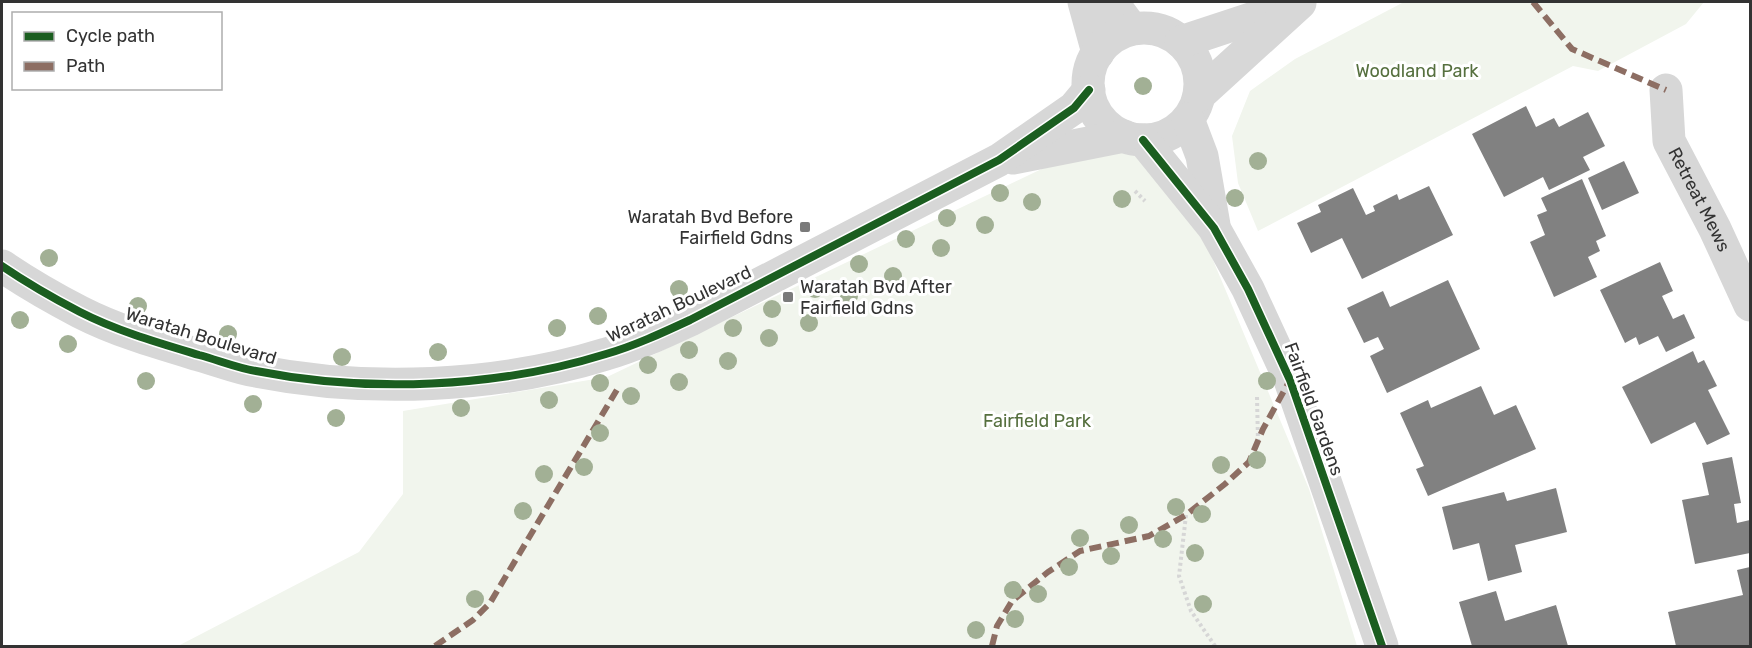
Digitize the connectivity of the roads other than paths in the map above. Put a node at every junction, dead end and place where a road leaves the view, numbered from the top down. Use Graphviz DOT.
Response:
graph roads {
  1 [pos="1084,2"];
  2 [pos="1112,2"];
  3 [pos="1301,2"];
  4 [pos="1132,29"];
  5 [pos="1181,42"];
  6 [pos="1098,53"];
  7 [pos="1089,90"];
  8 [pos="1666,90"];
  9 [pos="1193,107"];
  10 [pos="1134,138"];
  11 [pos="999,160"];
  12 [pos="1214,228"];
  13 [pos="2,266"];
  14 [pos="1750,305"];
  15 [pos="1382,646"];
  1 -- 6 [label="street"];
  2 -- 4 [label="street"];
  3 -- 5 [label="street, Waratah Boulevard"];
  3 -- 9 [label="street, Waratah Boulevard"];
  4 -- 5 [label="street"];
  4 -- 6 [label="street"];
  5 -- 9 [label="street"];
  6 -- 7 [label="street"];
  7 -- 10 [label="street"];
  7 -- 11 [label="street, Waratah Boulevard"];
  8 -- 14 [label="street, Retreat Mews"];
  9 -- 10 [label="street, Waratah Boulevard"];
  9 -- 12 [label="street, Fairfield Gardens"];
  10 -- 11 [label="street, Waratah Boulevard"];
  10 -- 12 [label="street, Fairfield Gardens"];
  11 -- 13 [label="street, Waratah Boulevard"];
  12 -- 15 [label="street, Fairfield Gardens"];
}
